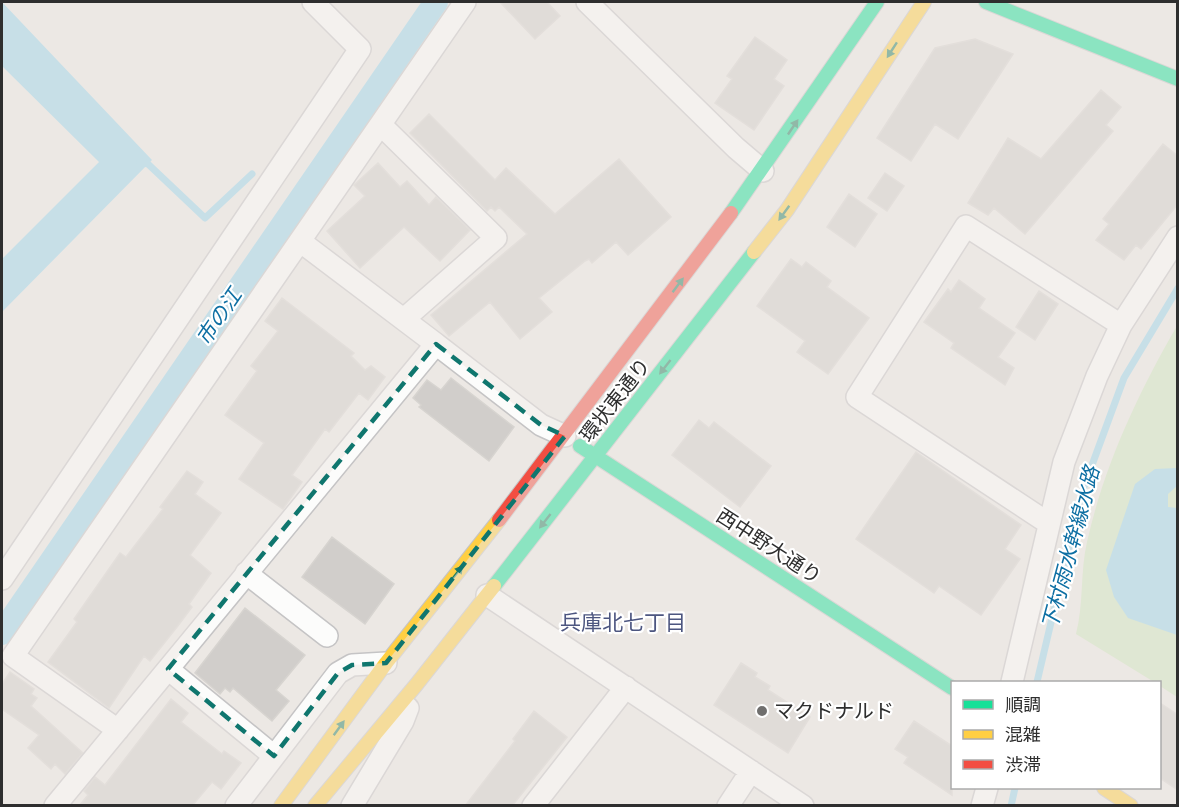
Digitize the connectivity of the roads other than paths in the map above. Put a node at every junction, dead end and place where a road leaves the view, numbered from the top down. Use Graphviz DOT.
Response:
graph roads {
  1 [pos="313,2"];
  2 [pos="465,2"];
  3 [pos="587,2"];
  4 [pos="877,2"];
  5 [pos="924,2"];
  6 [pos="987,2"];
  7 [pos="1178,79"];
  8 [pos="381,125"];
  9 [pos="763,171"];
  10 [pos="1178,237"];
  11 [pos="301,242"];
  12 [pos="404,319"];
  13 [pos="1121,325"];
  14 [pos="436,344"];
  15 [pos="565,436"];
  16 [pos="596,456"];
  17 [pos="1048,523"];
  18 [pos="246,573"];
  19 [pos="2,579"];
  20 [pos="487,595"];
  21 [pos="327,636"];
  22 [pos="386,663"];
  23 [pos="168,669"];
  24 [pos="1012,681"];
  25 [pos="416,685"];
  26 [pos="626,687"];
  27 [pos="951,687"];
  28 [pos="118,730"];
  29 [pos="274,756"];
  30 [pos="751,771"];
  31 [pos="987,789"];
  32 [pos="1106,789"];
  33 [pos="56,806"];
  34 [pos="236,806"];
  35 [pos="281,806"];
  36 [pos="315,806"];
  37 [pos="352,806"];
  38 [pos="533,806"];
  39 [pos="728,806"];
  40 [pos="803,806"];
  41 [pos="982,806"];
  42 [pos="1131,806"];
  1 -- 19 [label="street"];
  2 -- 8 [label="street"];
  3 -- 9 [label="street"];
  9 -- 4 [label="main road, 環状東通り, one-way"];
  5 -- 16 [label="main road, 環状東通り, one-way"];
  6 -- 7 [label="main road"];
  8 -- 11 [label="street"];
  8 -- 12 [label="street"];
  15 -- 9 [label="main road, 環状東通り, one-way"];
  10 -- 13 [label="street"];
  11 -- 12 [label="street"];
  11 -- 28 [label="street"];
  12 -- 14 [label="street"];
  13 -- 17 [label="street"];
  13 -- 17 [label="street"];
  14 -- 15 [label="street"];
  14 -- 18 [label="street"];
  15 -- 16 [label="main road, 西中野大通り"];
  22 -- 15 [label="main road, 環状東通り, one-way"];
  16 -- 20 [label="main road, 環状東通り, one-way"];
  16 -- 27 [label="main road, 西中野大通り"];
  17 -- 24 [label="street"];
  18 -- 21 [label="street"];
  18 -- 23 [label="street"];
  20 -- 25 [label="main road, 環状東通り"];
  20 -- 26 [label="street"];
  22 -- 29 [label="street"];
  35 -- 22 [label="main road, 環状東通り, one-way"];
  23 -- 28 [label="street"];
  23 -- 29 [label="street"];
  25 -- 36 [label="main road, 環状東通り"];
  25 -- 37 [label="street"];
  26 -- 30 [label="street"];
  26 -- 38 [label="street"];
  28 -- 33 [label="street"];
  29 -- 34 [label="street"];
  30 -- 39 [label="street"];
  30 -- 40 [label="street"];
  31 -- 41 [label="street"];
  32 -- 42 [label="main road"];
}
